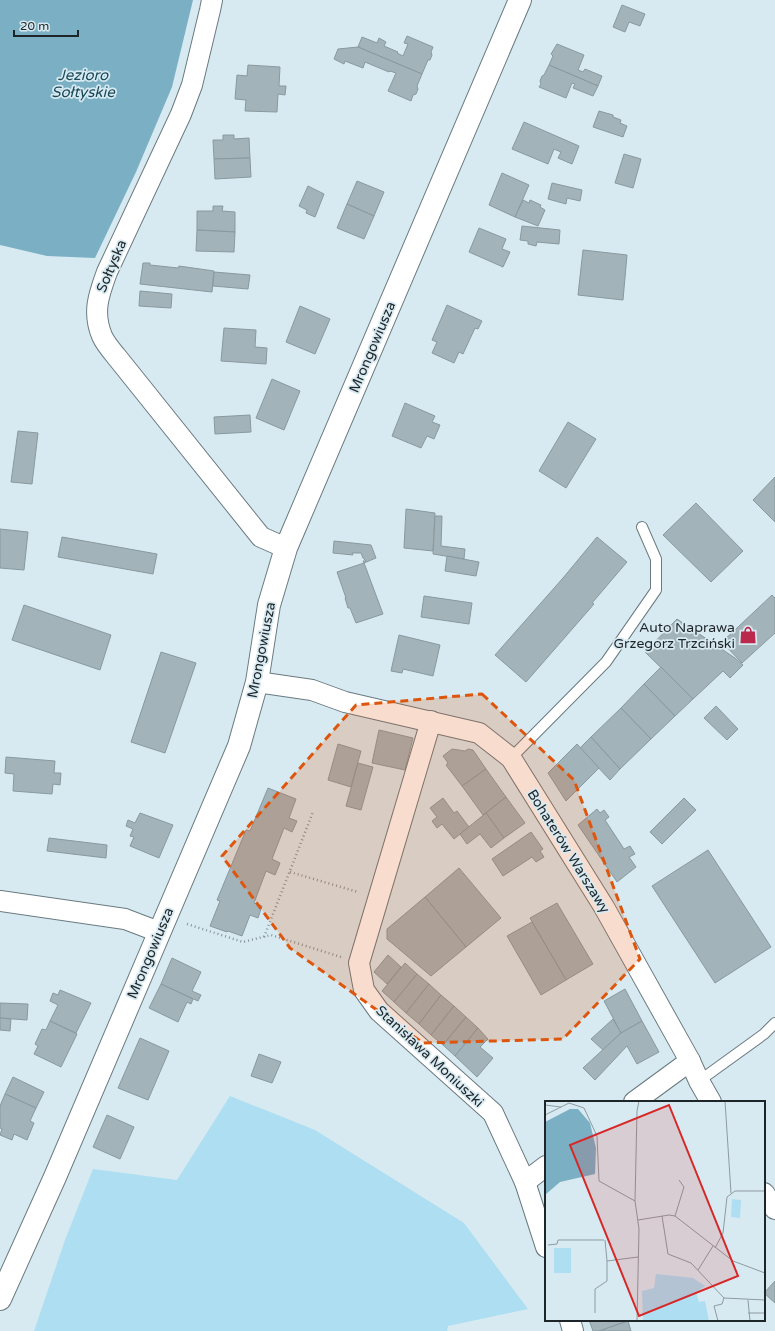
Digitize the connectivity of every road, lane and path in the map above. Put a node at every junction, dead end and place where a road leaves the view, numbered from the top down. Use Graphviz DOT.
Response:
graph roads {
  1 [pos="212,0"];
  2 [pos="520,0"];
  3 [pos="642,527"];
  4 [pos="286,548"];
  5 [pos="257,682"];
  6 [pos="431,721"];
  7 [pos="511,758"];
  8 [pos="313,812"];
  9 [pos="290,872"];
  10 [pos="378,898"];
  11 [pos="0,901"];
  12 [pos="181,922"];
  13 [pos="159,932"];
  14 [pos="263,937"];
  15 [pos="359,963"];
  16 [pos="775,1023"];
  17 [pos="690,1061"];
  18 [pos="699,1081"];
  19 [pos="635,1101"];
  20 [pos="710,1101"];
  21 [pos="545,1167"];
  22 [pos="525,1182"];
  23 [pos="765,1194"];
  24 [pos="775,1209"];
  25 [pos="545,1244"];
  26 [pos="0,1299"];
  27 [pos="570,1321"];
  28 [pos="573,1331"];
  1 -- 4 [label="street, Sołtyska"];
  2 -- 4 [label="street, Mrongowiusza"];
  3 -- 7 [label="lane"];
  4 -- 5 [label="street, Mrongowiusza"];
  5 -- 6 [label="street, Bohaterów Warszawy"];
  5 -- 13 [label="street, Mrongowiusza"];
  6 -- 7 [label="street, Bohaterów Warszawy"];
  6 -- 10 [label="street, Stanisława Moniuszki"];
  7 -- 17 [label="street, Bohaterów Warszawy"];
  8 -- 9 [label="path"];
  9 -- 10 [label="path"];
  9 -- 14 [label="path"];
  10 -- 15 [label="street, Stanisława Moniuszki"];
  11 -- 13 [label="street"];
  12 -- 14 [label="path"];
  13 -- 26 [label="street, Mrongowiusza"];
  14 -- 15 [label="path"];
  15 -- 22 [label="street, Stanisława Moniuszki"];
  16 -- 18 [label="lane"];
  17 -- 18 [label="street, Bohaterów Warszawy"];
  17 -- 19 [label="street"];
  18 -- 20 [label="street, Bohaterów Warszawy"];
  21 -- 22 [label="street"];
  22 -- 25 [label="street, Stanisława Moniuszki"];
  23 -- 24 [label="street"];
  27 -- 28 [label="street"];
}
